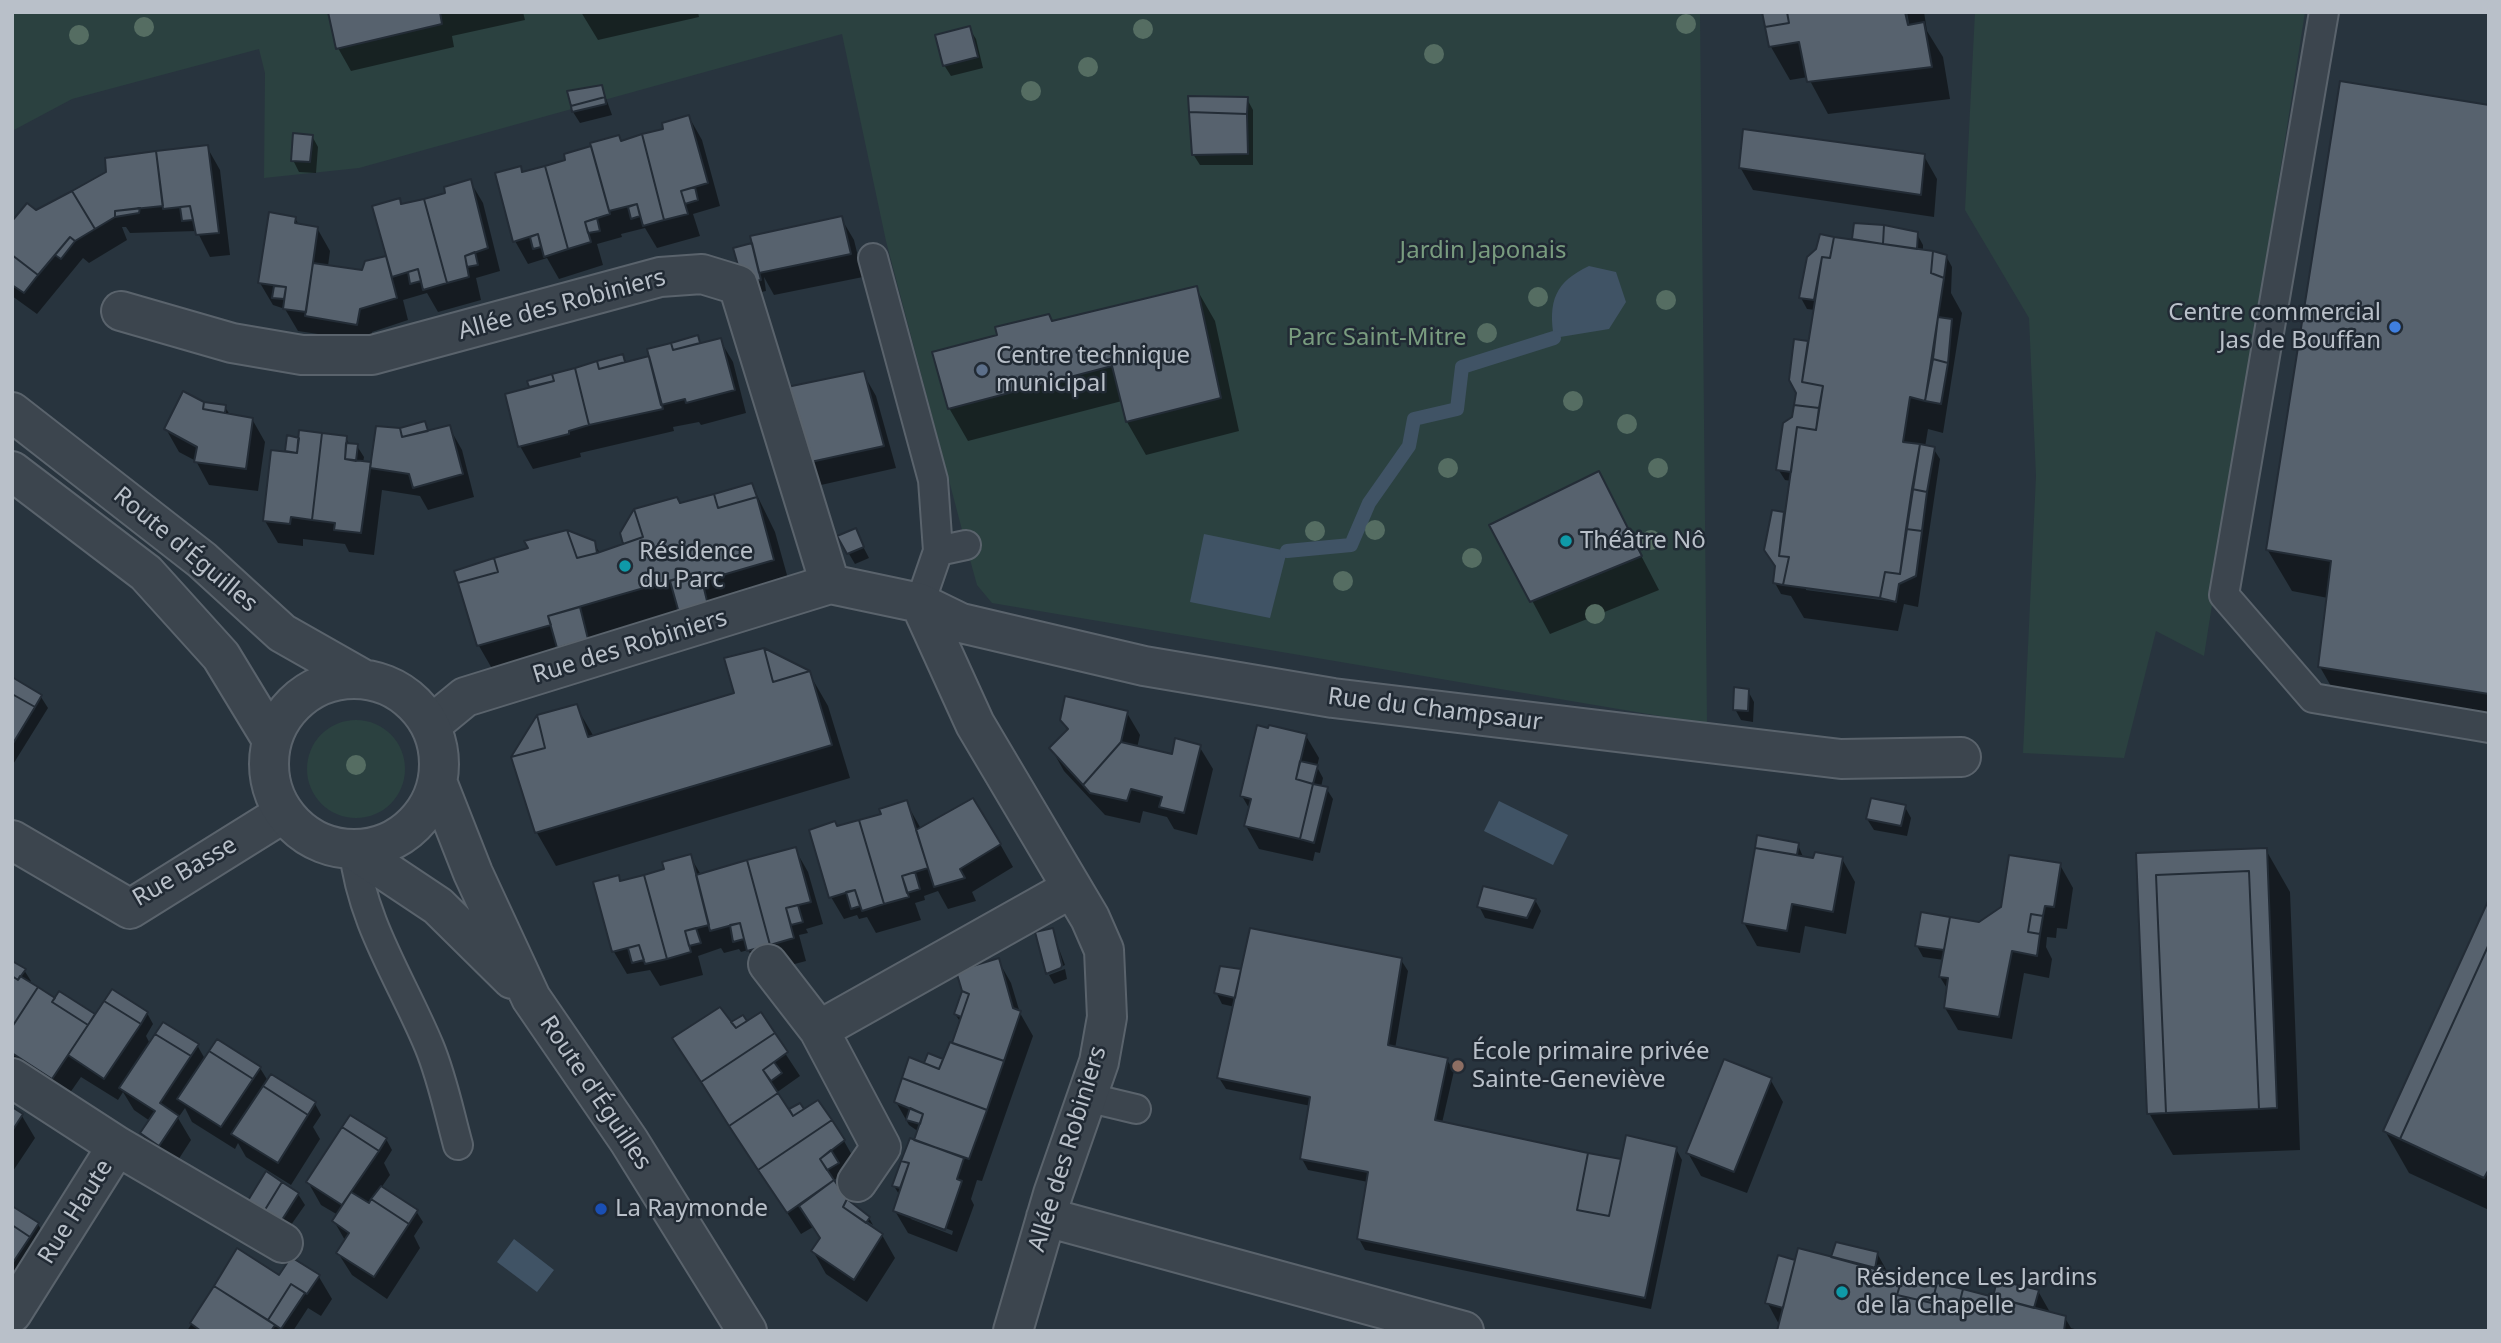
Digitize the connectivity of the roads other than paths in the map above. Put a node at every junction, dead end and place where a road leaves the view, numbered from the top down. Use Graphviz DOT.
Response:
graph roads {
  1 [pos="2324,12"];
  2 [pos="873,258"];
  3 [pos="121,311"];
  4 [pos="12,412"];
  5 [pos="12,471"];
  6 [pos="966,545"];
  7 [pos="938,551"];
  8 [pos="830,584"];
  9 [pos="920,603"];
  10 [pos="363,679"];
  11 [pos="431,725"];
  12 [pos="2489,728"];
  13 [pos="272,740"];
  14 [pos="1961,757"];
  15 [pos="438,784"];
  16 [pos="284,813"];
  17 [pos="12,840"];
  18 [pos="354,850"];
  19 [pos="1072,888"];
  20 [pos="768,964"];
  21 [pos="531,998"];
  22 [pos="818,1030"];
  23 [pos="12,1079"];
  24 [pos="1086,1097"];
  25 [pos="1136,1109"];
  26 [pos="458,1144"];
  27 [pos="117,1146"];
  28 [pos="857,1182"];
  29 [pos="1046,1217"];
  30 [pos="283,1243"];
  31 [pos="12,1313"];
  32 [pos="747,1331"];
  33 [pos="1013,1331"];
  34 [pos="1464,1331"];
  1 -- 12 [label="lane"];
  2 -- 7 [label="lane"];
  3 -- 8 [label="street, Allée des Robiniers"];
  4 -- 10 [label="street, Route d'Éguilles"];
  5 -- 13 [label="street, Route d'Éguilles"];
  6 -- 7 [label="lane"];
  7 -- 9 [label="lane"];
  8 -- 9 [label="street, Rue des Robiniers"];
  8 -- 11 [label="street, Rue des Robiniers"];
  9 -- 14 [label="street, Rue du Champsaur"];
  9 -- 19 [label="street, Allée des Robiniers"];
  10 -- 11 [label="street"];
  10 -- 13 [label="street"];
  11 -- 15 [label="street"];
  13 -- 16 [label="street"];
  15 -- 18 [label="street"];
  15 -- 21 [label="street, Route d'Éguilles"];
  16 -- 17 [label="street, Rue Basse"];
  16 -- 18 [label="street"];
  18 -- 21 [label="street, Route d'Éguilles"];
  18 -- 26 [label="lane"];
  19 -- 22 [label="street"];
  19 -- 24 [label="street, Allée des Robiniers"];
  20 -- 22 [label="street"];
  21 -- 32 [label="street, Route d'Éguilles"];
  22 -- 28 [label="street"];
  23 -- 27 [label="street, Rue Haute"];
  24 -- 25 [label="lane"];
  24 -- 29 [label="street, Allée des Robiniers"];
  27 -- 30 [label="street, Rue Haute"];
  27 -- 31 [label="street, Rue Haute"];
  29 -- 33 [label="street, Allée des Robiniers"];
  29 -- 34 [label="street"];
}
